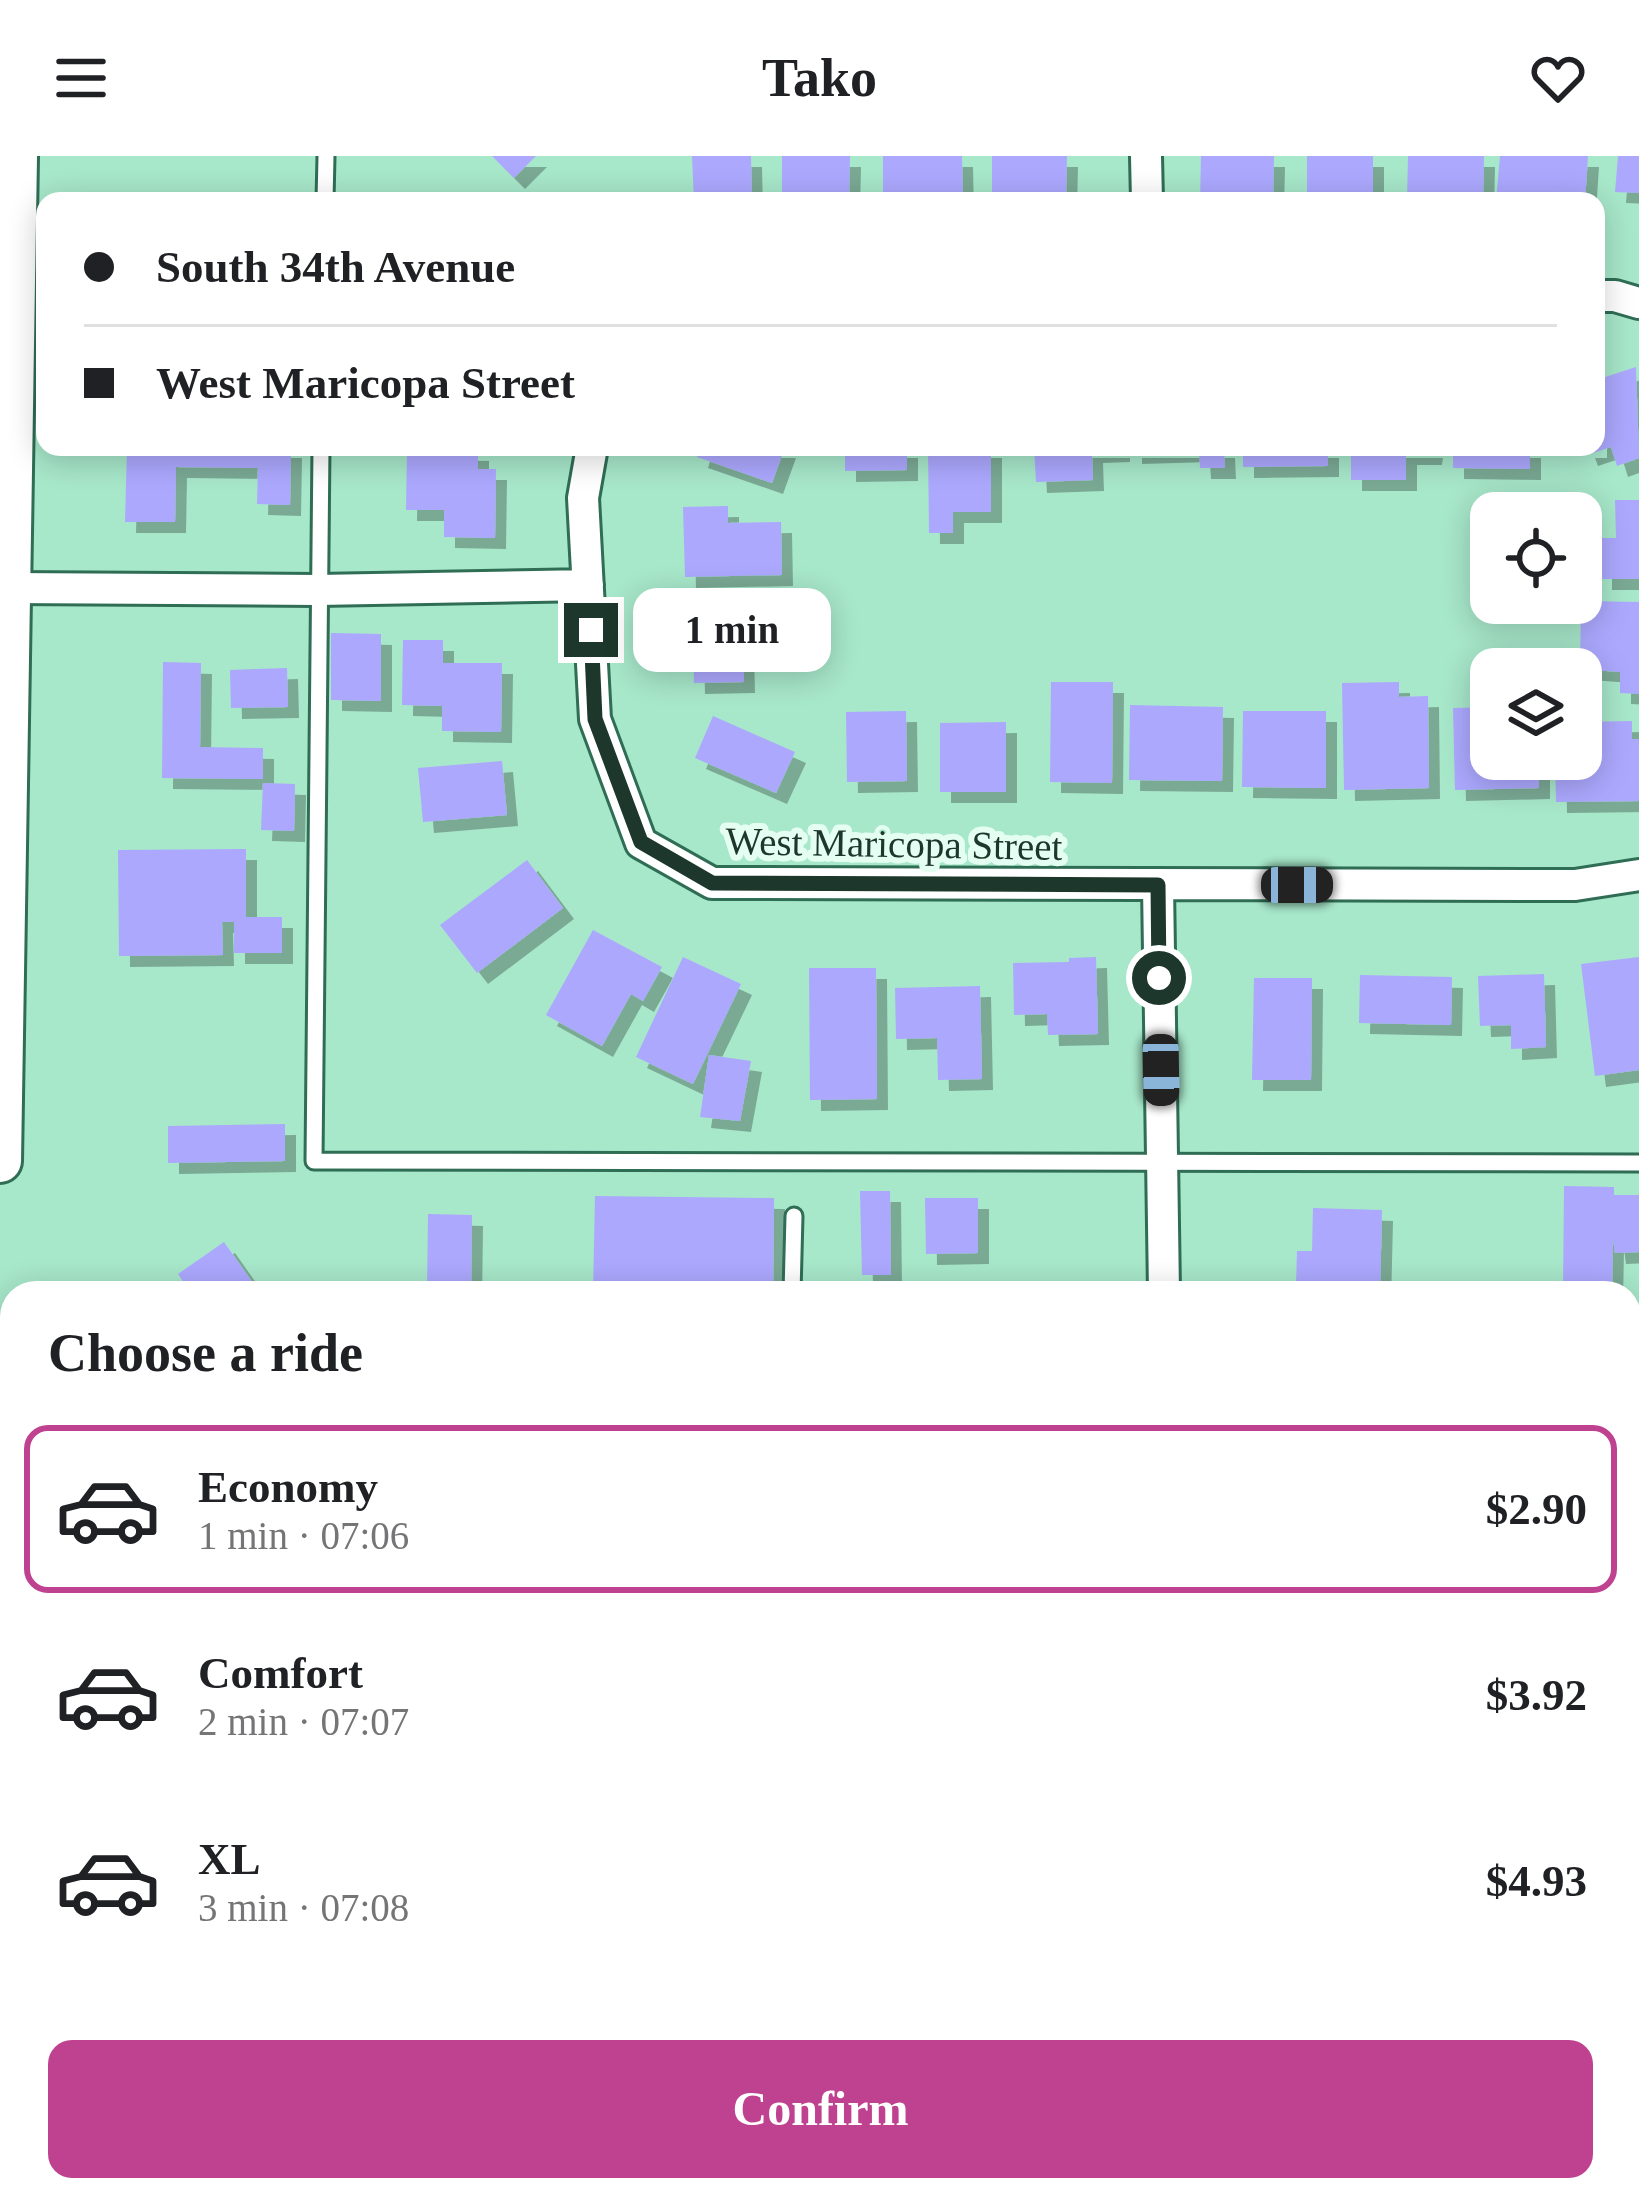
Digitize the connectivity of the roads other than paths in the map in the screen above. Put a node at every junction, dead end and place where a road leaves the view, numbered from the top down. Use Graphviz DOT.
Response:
graph roads {
  1 [pos="16,156"];
  2 [pos="326,156"];
  3 [pos="1146,156"];
  4 [pos="325,192"];
  5 [pos="1147,192"];
  6 [pos="1605,296"];
  7 [pos="1639,303"];
  8 [pos="321,456"];
  9 [pos="591,456"];
  10 [pos="5,509"];
  11 [pos="588,585"];
  12 [pos="9,588"];
  13 [pos="318,590"];
  14 [pos="4,679"];
  15 [pos="3,850"];
  16 [pos="1639,875"];
  17 [pos="1158,885"];
  18 [pos="0,1161"];
  19 [pos="1162,1163"];
  20 [pos="1639,1163"];
  21 [pos="794,1216"];
  22 [pos="792,1281"];
  23 [pos="1164,1281"];
  1 -- 10 [label="main road"];
  2 -- 4 [label="lane"];
  3 -- 5 [label="street"];
  6 -- 7 [label="street"];
  8 -- 13 [label="lane"];
  9 -- 11 [label="street, West Maricopa Street"];
  10 -- 12 [label="main road"];
  11 -- 13 [label="street"];
  11 -- 17 [label="street, West Maricopa Street"];
  12 -- 13 [label="street"];
  12 -- 14 [label="main road"];
  13 -- 19 [label="lane"];
  14 -- 15 [label="main road"];
  15 -- 18 [label="main road"];
  16 -- 17 [label="street, West Maricopa Street"];
  17 -- 19 [label="street"];
  19 -- 20 [label="lane"];
  19 -- 23 [label="street"];
  21 -- 22 [label="lane"];
}
